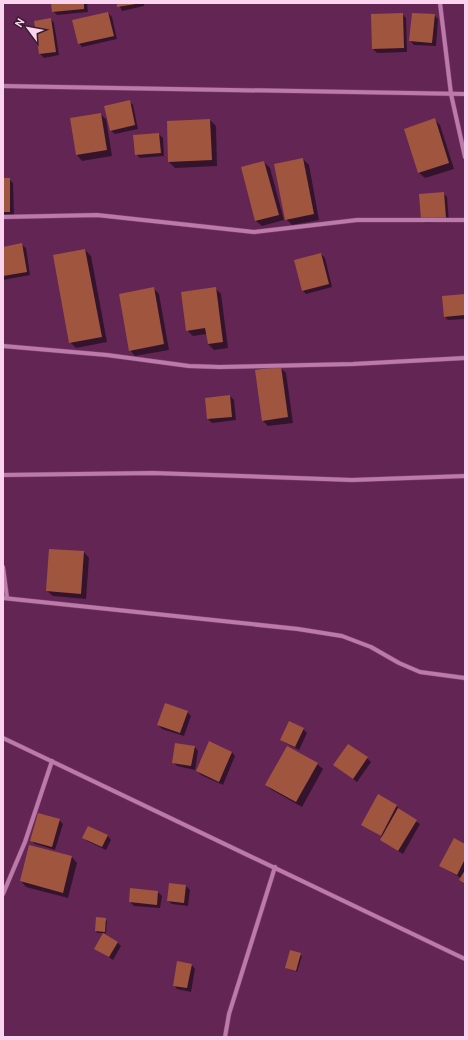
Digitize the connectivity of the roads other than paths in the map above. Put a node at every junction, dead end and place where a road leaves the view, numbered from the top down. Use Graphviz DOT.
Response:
graph roads {
  1 [pos="440,3"];
  2 [pos="3,86"];
  3 [pos="451,94"];
  4 [pos="465,94"];
  5 [pos="465,157"];
  6 [pos="3,217"];
  7 [pos="465,220"];
  8 [pos="3,346"];
  9 [pos="465,358"];
  10 [pos="3,475"];
  11 [pos="465,476"];
  12 [pos="3,567"];
  13 [pos="5,598"];
  14 [pos="465,678"];
  15 [pos="3,738"];
  16 [pos="52,761"];
  17 [pos="275,867"];
  18 [pos="3,894"];
  19 [pos="465,959"];
  20 [pos="225,1037"];
  1 -- 3 [label="street"];
  2 -- 3 [label="street"];
  3 -- 4 [label="street"];
  3 -- 5 [label="street"];
  6 -- 7 [label="street"];
  8 -- 9 [label="street"];
  10 -- 11 [label="street"];
  12 -- 13 [label="street"];
  13 -- 14 [label="street"];
  15 -- 16 [label="street"];
  16 -- 17 [label="street"];
  16 -- 18 [label="street"];
  17 -- 19 [label="street"];
  17 -- 20 [label="street"];
}
